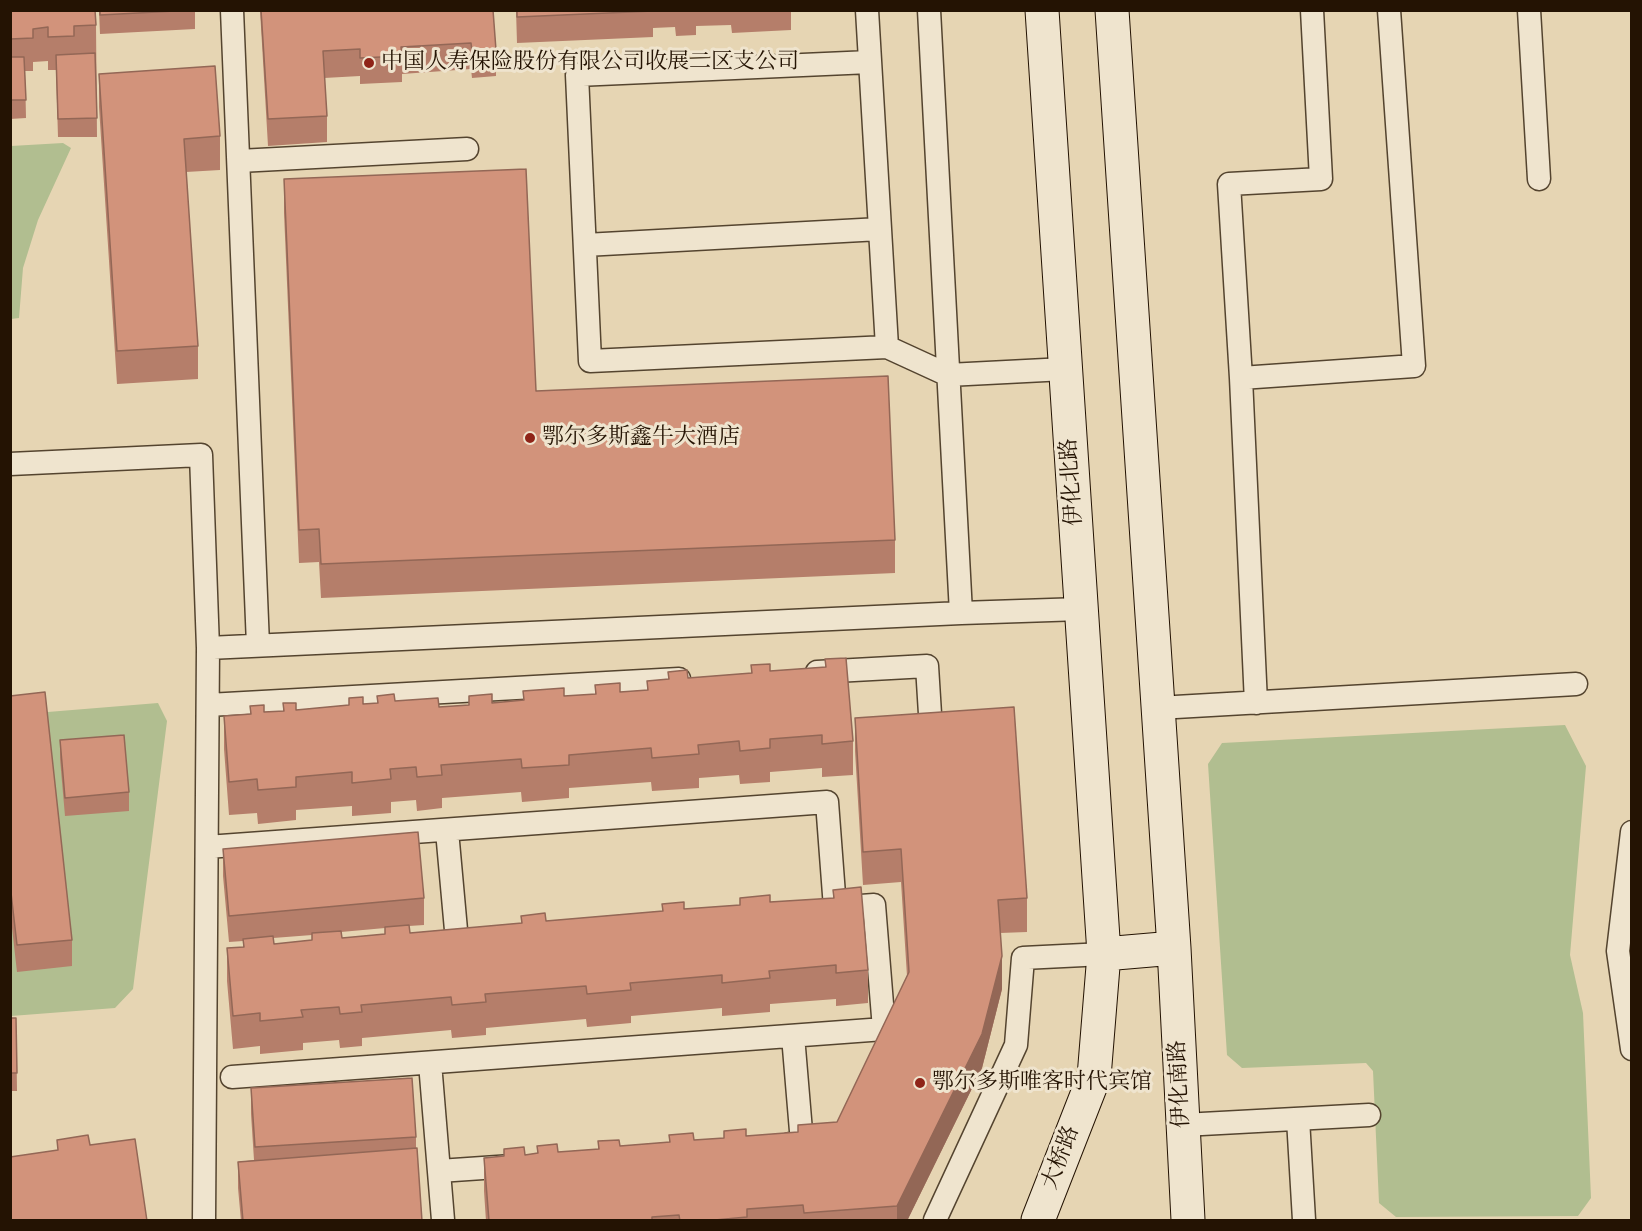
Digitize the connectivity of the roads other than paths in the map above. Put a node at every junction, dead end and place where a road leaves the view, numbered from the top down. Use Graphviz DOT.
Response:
graph roads {
  1 [pos="232,10"];
  2 [pos="867,10"];
  3 [pos="929,10"];
  4 [pos="1042,10"];
  5 [pos="1112,10"];
  6 [pos="1312,10"];
  7 [pos="1389,10"];
  8 [pos="1529,10"];
  9 [pos="870,62"];
  10 [pos="467,149"];
  11 [pos="238,161"];
  12 [pos="1539,179"];
  13 [pos="880,229"];
  14 [pos="585,245"];
  15 [pos="887,347"];
  16 [pos="1065,369"];
  17 [pos="948,375"];
  18 [pos="1241,378"];
  19 [pos="10,464"];
  20 [pos="1081,609"];
  21 [pos="962,613"];
  22 [pos="258,645"];
  23 [pos="208,648"];
  24 [pos="797,673"];
  25 [pos="703,678"];
  26 [pos="1576,684"];
  27 [pos="1256,703"];
  28 [pos="208,705"];
  29 [pos="1158,708"];
  30 [pos="931,730"];
  31 [pos="447,831"];
  32 [pos="1632,832"];
  33 [pos="207,847"];
  34 [pos="835,908"];
  35 [pos="811,910"];
  36 [pos="480,939"];
  37 [pos="457,941"];
  38 [pos="433,943"];
  39 [pos="1174,948"];
  40 [pos="1104,954"];
  41 [pos="793,1036"];
  42 [pos="1632,1049"];
  43 [pos="430,1063"];
  44 [pos="232,1077"];
  45 [pos="1369,1115"];
  46 [pos="1298,1119"];
  47 [pos="1183,1125"];
  48 [pos="766,1146"];
  49 [pos="532,1164"];
  50 [pos="439,1171"];
  51 [pos="204,1221"];
  52 [pos="443,1221"];
  53 [pos="935,1221"];
  54 [pos="1038,1221"];
  55 [pos="1188,1221"];
  56 [pos="1304,1221"];
  1 -- 11 [label="lane"];
  2 -- 9 [label="lane"];
  3 -- 17 [label="lane"];
  4 -- 16 [label="street, 伊化北路"];
  5 -- 29 [label="street"];
  6 -- 18 [label="lane"];
  7 -- 18 [label="lane"];
  8 -- 12 [label="lane"];
  9 -- 13 [label="lane"];
  9 -- 14 [label="lane"];
  10 -- 11 [label="lane"];
  11 -- 22 [label="lane"];
  13 -- 14 [label="lane"];
  13 -- 15 [label="lane"];
  14 -- 15 [label="lane"];
  15 -- 17 [label="lane"];
  16 -- 17 [label="lane"];
  16 -- 20 [label="street, 伊化北路"];
  17 -- 21 [label="lane"];
  18 -- 27 [label="lane"];
  19 -- 23 [label="lane"];
  20 -- 21 [label="lane"];
  20 -- 40 [label="street, 伊化北路"];
  21 -- 22 [label="lane"];
  22 -- 23 [label="lane"];
  23 -- 28 [label="lane"];
  24 -- 30 [label="lane"];
  25 -- 28 [label="lane"];
  26 -- 27 [label="lane"];
  27 -- 29 [label="lane"];
  28 -- 33 [label="lane"];
  29 -- 39 [label="street"];
  31 -- 33 [label="lane"];
  31 -- 34 [label="lane"];
  31 -- 37 [label="lane"];
  32 -- 42 [label="lane"];
  33 -- 51 [label="lane"];
  34 -- 35 [label="lane"];
  34 -- 41 [label="lane"];
  36 -- 37 [label="lane"];
  37 -- 38 [label="lane"];
  39 -- 40 [label="street"];
  39 -- 47 [label="street, 伊化南路"];
  40 -- 53 [label="lane"];
  40 -- 54 [label="street, 大桥路"];
  41 -- 43 [label="lane"];
  41 -- 48 [label="lane"];
  43 -- 44 [label="lane"];
  43 -- 50 [label="lane"];
  45 -- 46 [label="lane"];
  46 -- 47 [label="lane"];
  46 -- 56 [label="lane"];
  47 -- 55 [label="street, 伊化南路"];
  49 -- 50 [label="lane"];
  50 -- 52 [label="lane"];
}
